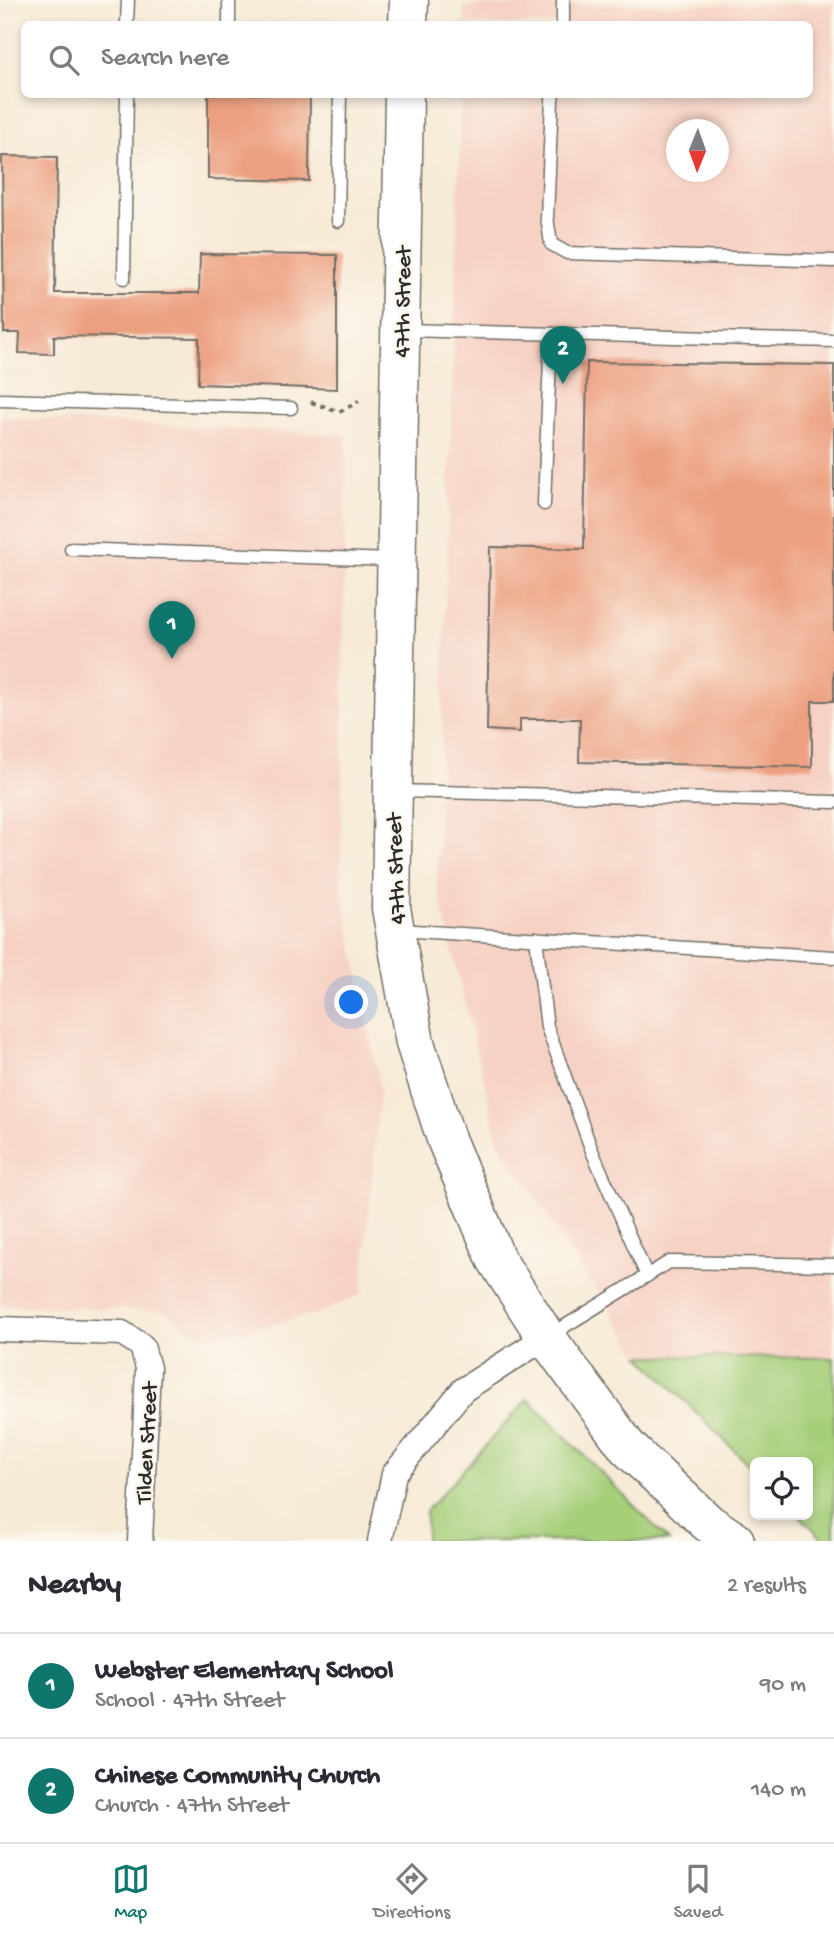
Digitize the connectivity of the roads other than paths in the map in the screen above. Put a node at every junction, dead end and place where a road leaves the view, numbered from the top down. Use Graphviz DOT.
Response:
graph roads {
  1 [pos="128,0"];
  2 [pos="229,0"];
  3 [pos="409,0"];
  4 [pos="563,0"];
  5 [pos="128,21"];
  6 [pos="229,21"];
  7 [pos="408,21"];
  8 [pos="563,21"];
  9 [pos="127,98"];
  10 [pos="340,98"];
  11 [pos="404,98"];
  12 [pos="553,98"];
  13 [pos="338,221"];
  14 [pos="834,261"];
  15 [pos="124,278"];
  16 [pos="400,330"];
  17 [pos="551,334"];
  18 [pos="834,341"];
  19 [pos="0,400"];
  20 [pos="291,408"];
  21 [pos="544,504"];
  22 [pos="71,549"];
  23 [pos="396,560"];
  24 [pos="392,791"];
  25 [pos="834,802"];
  26 [pos="395,930"];
  27 [pos="536,938"];
  28 [pos="834,957"];
  29 [pos="834,1265"];
  30 [pos="648,1276"];
  31 [pos="0,1329"];
  32 [pos="546,1338"];
  33 [pos="140,1541"];
  34 [pos="380,1541"];
  35 [pos="736,1541"];
  1 -- 5 [label="lane"];
  2 -- 6 [label="lane"];
  3 -- 7 [label="main road"];
  4 -- 8 [label="lane"];
  9 -- 15 [label="lane"];
  10 -- 13 [label="lane"];
  11 -- 16 [label="main road, 47th Street"];
  12 -- 14 [label="lane"];
  16 -- 17 [label="lane"];
  16 -- 23 [label="main road, 47th Street"];
  17 -- 18 [label="lane"];
  17 -- 21 [label="lane"];
  19 -- 20 [label="lane"];
  22 -- 23 [label="lane"];
  23 -- 24 [label="main road, 47th Street"];
  24 -- 25 [label="lane"];
  24 -- 26 [label="main road, 47th Street"];
  26 -- 27 [label="lane"];
  26 -- 32 [label="main road, 47th Street"];
  27 -- 28 [label="lane"];
  27 -- 30 [label="lane"];
  29 -- 30 [label="lane"];
  30 -- 32 [label="lane"];
  31 -- 33 [label="street, Tilden Street"];
  32 -- 34 [label="street"];
  32 -- 35 [label="main road, 47th Street"];
}
